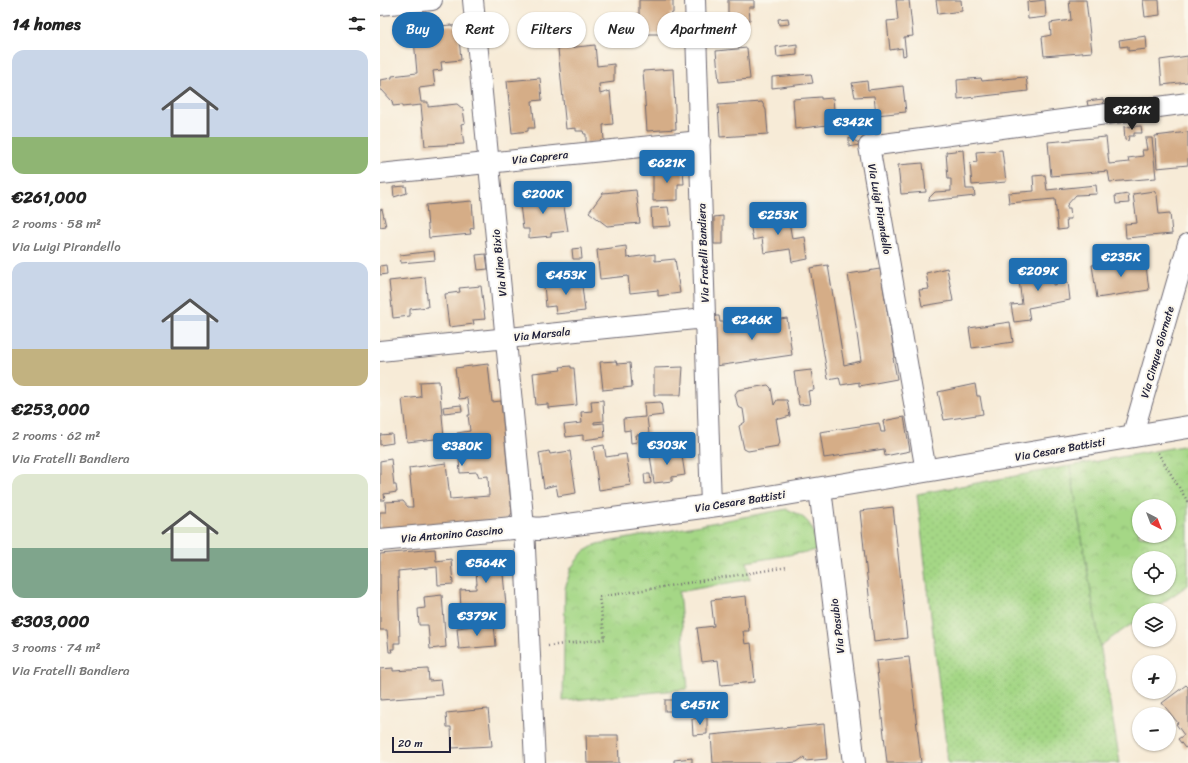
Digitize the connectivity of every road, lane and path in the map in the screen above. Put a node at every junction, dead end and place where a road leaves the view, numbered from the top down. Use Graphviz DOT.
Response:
graph roads {
  1 [pos="432,0"];
  2 [pos="473,0"];
  3 [pos="695,0"];
  4 [pos="380,5"];
  5 [pos="1188,103"];
  6 [pos="700,141"];
  7 [pos="489,163"];
  8 [pos="380,174"];
  9 [pos="1188,244"];
  10 [pos="705,318"];
  11 [pos="506,338"];
  12 [pos="380,351"];
  13 [pos="1188,427"];
  14 [pos="1139,435"];
  15 [pos="926,471"];
  16 [pos="820,489"];
  17 [pos="1188,502"];
  18 [pos="711,506"];
  19 [pos="524,527"];
  20 [pos="380,540"];
  21 [pos="788,567"];
  22 [pos="530,649"];
  23 [pos="535,763"];
  24 [pos="854,763"];
  1 -- 4 [label="street"];
  2 -- 7 [label="street, Via Nino Bixio"];
  3 -- 6 [label="street, Via Fratelli Bandiera"];
  5 -- 15 [label="street, Via Luigi Pirandello"];
  6 -- 7 [label="street, Via Caprera"];
  6 -- 10 [label="street, Via Fratelli Bandiera"];
  7 -- 8 [label="street, Via Caprera"];
  7 -- 11 [label="street, Via Nino Bixio"];
  9 -- 14 [label="street, Via Cinque Giornate"];
  10 -- 11 [label="street, Via Marsala"];
  10 -- 18 [label="street, Via Fratelli Bandiera"];
  11 -- 12 [label="street, Via Marsala"];
  11 -- 19 [label="street, Via Nino Bixio"];
  13 -- 14 [label="street, Via Cesare Battisti"];
  14 -- 15 [label="street, Via Cesare Battisti"];
  14 -- 17 [label="path"];
  15 -- 16 [label="street, Via Cesare Battisti"];
  16 -- 18 [label="street, Via Cesare Battisti"];
  16 -- 24 [label="street, Via Pasubio"];
  18 -- 19 [label="street, Via Cesare Battisti"];
  19 -- 20 [label="street, Via Antonino Cascino"];
  19 -- 22 [label="street"];
  21 -- 22 [label="path"];
  22 -- 23 [label="street"];
}
